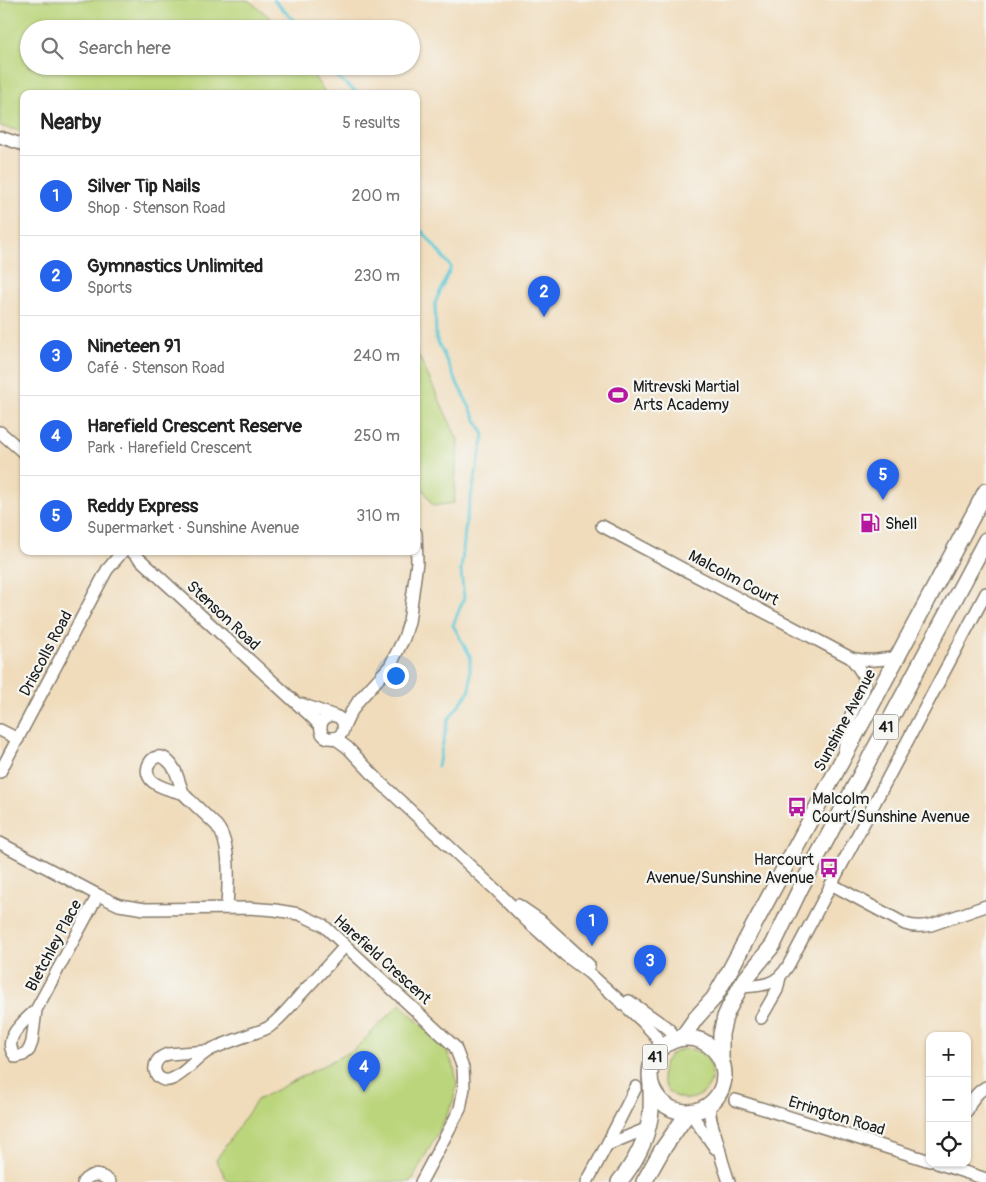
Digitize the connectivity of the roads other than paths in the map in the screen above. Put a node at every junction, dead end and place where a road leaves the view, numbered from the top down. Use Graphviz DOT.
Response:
graph roads {
  1 [pos="0,137"];
  2 [pos="20,144"];
  3 [pos="0,432"];
  4 [pos="20,450"];
  5 [pos="986,492"];
  6 [pos="980,514"];
  7 [pos="602,526"];
  8 [pos="986,540"];
  9 [pos="120,555"];
  10 [pos="135,555"];
  11 [pos="417,555"];
  12 [pos="986,593"];
  13 [pos="852,658"];
  14 [pos="897,658"];
  15 [pos="906,690"];
  16 [pos="358,700"];
  17 [pos="294,702"];
  18 [pos="333,715"];
  19 [pos="321,727"];
  20 [pos="344,728"];
  21 [pos="0,730"];
  22 [pos="333,738"];
  23 [pos="18,739"];
  24 [pos="843,758"];
  25 [pos="362,763"];
  26 [pos="0,772"];
  27 [pos="184,794"];
  28 [pos="0,843"];
  29 [pos="831,884"];
  30 [pos="497,891"];
  31 [pos="98,896"];
  32 [pos="986,906"];
  33 [pos="227,908"];
  34 [pos="345,946"];
  35 [pos="780,977"];
  36 [pos="740,987"];
  37 [pos="36,1010"];
  38 [pos="761,1018"];
  39 [pos="679,1039"];
  40 [pos="660,1049"];
  41 [pos="208,1051"];
  42 [pos="721,1060"];
  43 [pos="644,1086"];
  44 [pos="986,1087"];
  45 [pos="735,1100"];
  46 [pos="971,1100"];
  47 [pos="710,1104"];
  48 [pos="690,1113"];
  49 [pos="648,1128"];
  50 [pos="607,1145"];
  51 [pos="721,1158"];
  52 [pos="926,1160"];
  53 [pos="955,1167"];
  54 [pos="986,1179"];
  55 [pos="83,1182"];
  56 [pos="110,1182"];
  57 [pos="421,1182"];
  58 [pos="587,1182"];
  59 [pos="619,1182"];
  60 [pos="644,1182"];
  61 [pos="729,1182"];
  1 -- 2 [label="street"];
  3 -- 4 [label="street"];
  5 -- 6 [label="main road, Sunshine Avenue / 41"];
  6 -- 14 [label="main road, Sunshine Avenue / 41"];
  7 -- 13 [label="street, Malcolm Court"];
  8 -- 15 [label="main road, 41"];
  9 -- 23 [label="street, Driscolls Road"];
  10 -- 17 [label="street, Stenson Road"];
  11 -- 16 [label="street"];
  12 -- 29 [label="street"];
  13 -- 14 [label="street, Malcolm Court"];
  13 -- 24 [label="street"];
  14 -- 15 [label="main road"];
  14 -- 24 [label="main road, Sunshine Avenue / 41"];
  15 -- 36 [label="main road, 41"];
  16 -- 18 [label="street"];
  16 -- 20 [label="street"];
  17 -- 18 [label="street, Stenson Road"];
  17 -- 19 [label="street, Stenson Road"];
  18 -- 19 [label="street"];
  18 -- 20 [label="street"];
  19 -- 22 [label="street"];
  20 -- 22 [label="street"];
  20 -- 25 [label="street"];
  21 -- 23 [label="street"];
  22 -- 25 [label="street"];
  23 -- 26 [label="street, Driscolls Road"];
  24 -- 39 [label="main road, Sunshine Avenue / 41"];
  25 -- 30 [label="street"];
  27 -- 33 [label="street"];
  28 -- 31 [label="street, Harefield Crescent"];
  29 -- 32 [label="street"];
  29 -- 35 [label="street"];
  30 -- 39 [label="street"];
  30 -- 40 [label="street"];
  31 -- 33 [label="street, Harefield Crescent"];
  31 -- 37 [label="street, Bletchley Place"];
  33 -- 34 [label="street, Harefield Crescent"];
  34 -- 41 [label="street"];
  34 -- 57 [label="street, Harefield Crescent"];
  35 -- 36 [label="street"];
  35 -- 38 [label="street"];
  36 -- 42 [label="main road, 41"];
  39 -- 40 [label="main road, 41"];
  39 -- 42 [label="main road, 41"];
  40 -- 43 [label="main road, 41"];
  42 -- 47 [label="main road, 41"];
  43 -- 48 [label="main road, 41"];
  43 -- 49 [label="main road, 41"];
  43 -- 50 [label="street"];
  44 -- 46 [label="street"];
  45 -- 52 [label="street, Errington Road"];
  47 -- 48 [label="main road"];
  47 -- 51 [label="street"];
  48 -- 51 [label="street"];
  48 -- 60 [label="main road"];
  49 -- 50 [label="street"];
  49 -- 59 [label="main road, 41"];
  50 -- 58 [label="street"];
  51 -- 61 [label="street"];
  53 -- 54 [label="street"];
  55 -- 56 [label="street"];
}
